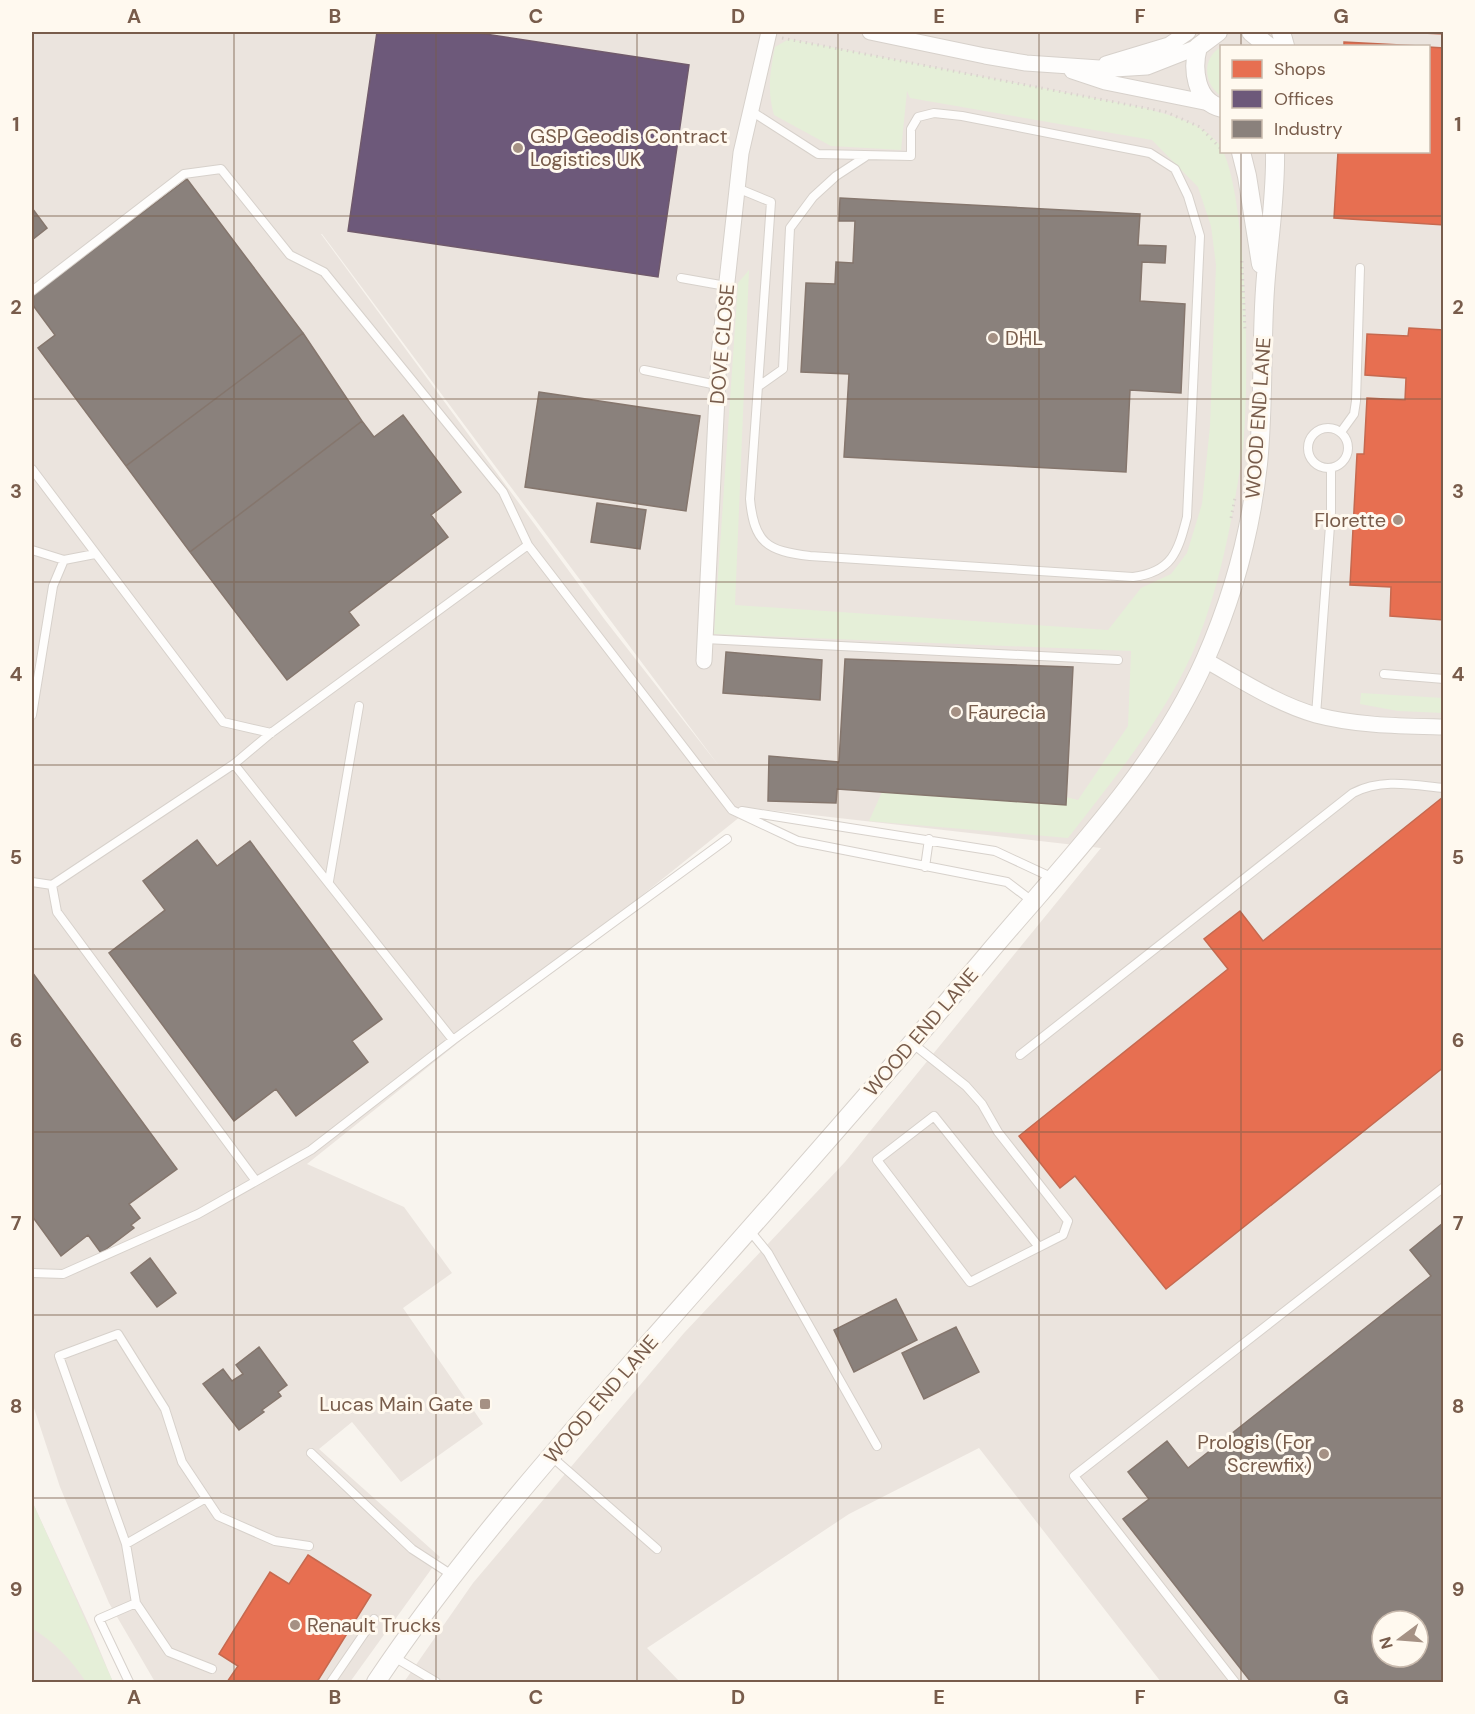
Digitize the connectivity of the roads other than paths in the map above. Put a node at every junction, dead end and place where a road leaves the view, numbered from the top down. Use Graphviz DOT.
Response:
graph roads {
  1 [pos="870,32"];
  2 [pos="1188,32"];
  3 [pos="769,33"];
  4 [pos="1207,37"];
  5 [pos="1058,65"];
  6 [pos="1098,66"];
  7 [pos="1218,108"];
  8 [pos="751,111"];
  9 [pos="1275,153"];
  10 [pos="1284,153"];
  11 [pos="1233,155"];
  12 [pos="866,156"];
  13 [pos="1276,184"];
  14 [pos="737,188"];
  15 [pos="1360,268"];
  16 [pos="681,278"];
  17 [pos="726,286"];
  18 [pos="1265,290"];
  19 [pos="32,291"];
  20 [pos="644,370"];
  21 [pos="717,385"];
  22 [pos="759,386"];
  23 [pos="1341,432"];
  24 [pos="1331,468"];
  25 [pos="32,469"];
  26 [pos="528,545"];
  27 [pos="32,550"];
  28 [pos="94,554"];
  29 [pos="64,560"];
  30 [pos="705,639"];
  31 [pos="1118,660"];
  32 [pos="1205,660"];
  33 [pos="704,661"];
  34 [pos="1384,674"];
  35 [pos="1443,679"];
  36 [pos="359,706"];
  37 [pos="1316,715"];
  38 [pos="32,716"];
  39 [pos="1443,727"];
  40 [pos="271,733"];
  41 [pos="234,764"];
  42 [pos="1443,788"];
  43 [pos="732,810"];
  44 [pos="727,839"];
  45 [pos="929,839"];
  46 [pos="925,867"];
  47 [pos="1046,875"];
  48 [pos="328,881"];
  49 [pos="32,882"];
  50 [pos="52,885"];
  51 [pos="1032,902"];
  52 [pos="453,1040"];
  53 [pos="912,1043"];
  54 [pos="1020,1055"];
  55 [pos="256,1180"];
  56 [pos="1443,1186"];
  57 [pos="749,1230"];
  58 [pos="1039,1247"];
  59 [pos="32,1273"];
  60 [pos="877,1446"];
  61 [pos="312,1453"];
  62 [pos="551,1456"];
  63 [pos="206,1498"];
  64 [pos="126,1544"];
  65 [pos="309,1546"];
  66 [pos="657,1549"];
  67 [pos="452,1575"];
  68 [pos="136,1603"];
  69 [pos="374,1619"];
  70 [pos="393,1656"];
  71 [pos="212,1669"];
  72 [pos="129,1683"];
  73 [pos="331,1683"];
  74 [pos="376,1683"];
  75 [pos="436,1683"];
  76 [pos="1235,1683"];
  1 -- 5 [label="street"];
  2 -- 6 [label="street"];
  3 -- 8 [label="street, DOVE CLOSE"];
  4 -- 6 [label="street"];
  4 -- 7 [label="street"];
  5 -- 6 [label="street"];
  5 -- 7 [label="street"];
  8 -- 12 [label="lane"];
  8 -- 14 [label="street, DOVE CLOSE"];
  9 -- 13 [label="street, WOOD END LANE"];
  10 -- 13 [label="street"];
  11 -- 18 [label="street, WOOD END LANE"];
  12 -- 22 [label="lane"];
  12 -- 22 [label="lane"];
  13 -- 18 [label="street, WOOD END LANE"];
  14 -- 17 [label="street, DOVE CLOSE"];
  14 -- 22 [label="lane"];
  15 -- 23 [label="lane"];
  16 -- 17 [label="lane"];
  17 -- 21 [label="street, DOVE CLOSE"];
  18 -- 32 [label="street, WOOD END LANE"];
  19 -- 26 [label="lane"];
  20 -- 21 [label="lane"];
  21 -- 30 [label="street, DOVE CLOSE"];
  23 -- 24 [label="lane"];
  23 -- 24 [label="lane"];
  24 -- 37 [label="lane"];
  25 -- 28 [label="lane"];
  26 -- 40 [label="lane"];
  26 -- 43 [label="lane"];
  27 -- 29 [label="lane"];
  28 -- 29 [label="lane"];
  28 -- 40 [label="lane"];
  29 -- 38 [label="lane"];
  30 -- 31 [label="lane"];
  30 -- 33 [label="street, DOVE CLOSE"];
  32 -- 37 [label="street"];
  32 -- 47 [label="street, WOOD END LANE"];
  34 -- 35 [label="lane"];
  36 -- 48 [label="lane"];
  37 -- 39 [label="street"];
  40 -- 41 [label="lane"];
  41 -- 48 [label="lane"];
  41 -- 50 [label="lane"];
  42 -- 54 [label="lane"];
  43 -- 45 [label="lane"];
  43 -- 46 [label="lane"];
  44 -- 52 [label="lane"];
  45 -- 46 [label="lane"];
  45 -- 47 [label="lane"];
  46 -- 51 [label="lane"];
  47 -- 51 [label="street, WOOD END LANE"];
  48 -- 52 [label="lane"];
  49 -- 50 [label="lane"];
  50 -- 55 [label="lane"];
  51 -- 53 [label="street, WOOD END LANE"];
  52 -- 55 [label="lane"];
  53 -- 57 [label="street, WOOD END LANE"];
  53 -- 58 [label="lane"];
  55 -- 59 [label="lane"];
  56 -- 76 [label="lane"];
  57 -- 60 [label="lane"];
  57 -- 62 [label="street, WOOD END LANE"];
  58 -- 58 [label="lane"];
  61 -- 67 [label="lane"];
  62 -- 66 [label="lane"];
  62 -- 67 [label="street, WOOD END LANE"];
  63 -- 64 [label="lane"];
  63 -- 64 [label="lane"];
  63 -- 65 [label="lane"];
  64 -- 68 [label="lane"];
  67 -- 70 [label="street, WOOD END LANE"];
  68 -- 71 [label="lane"];
  68 -- 72 [label="lane"];
  69 -- 73 [label="lane"];
  70 -- 74 [label="street, WOOD END LANE"];
  70 -- 75 [label="lane"];
}
